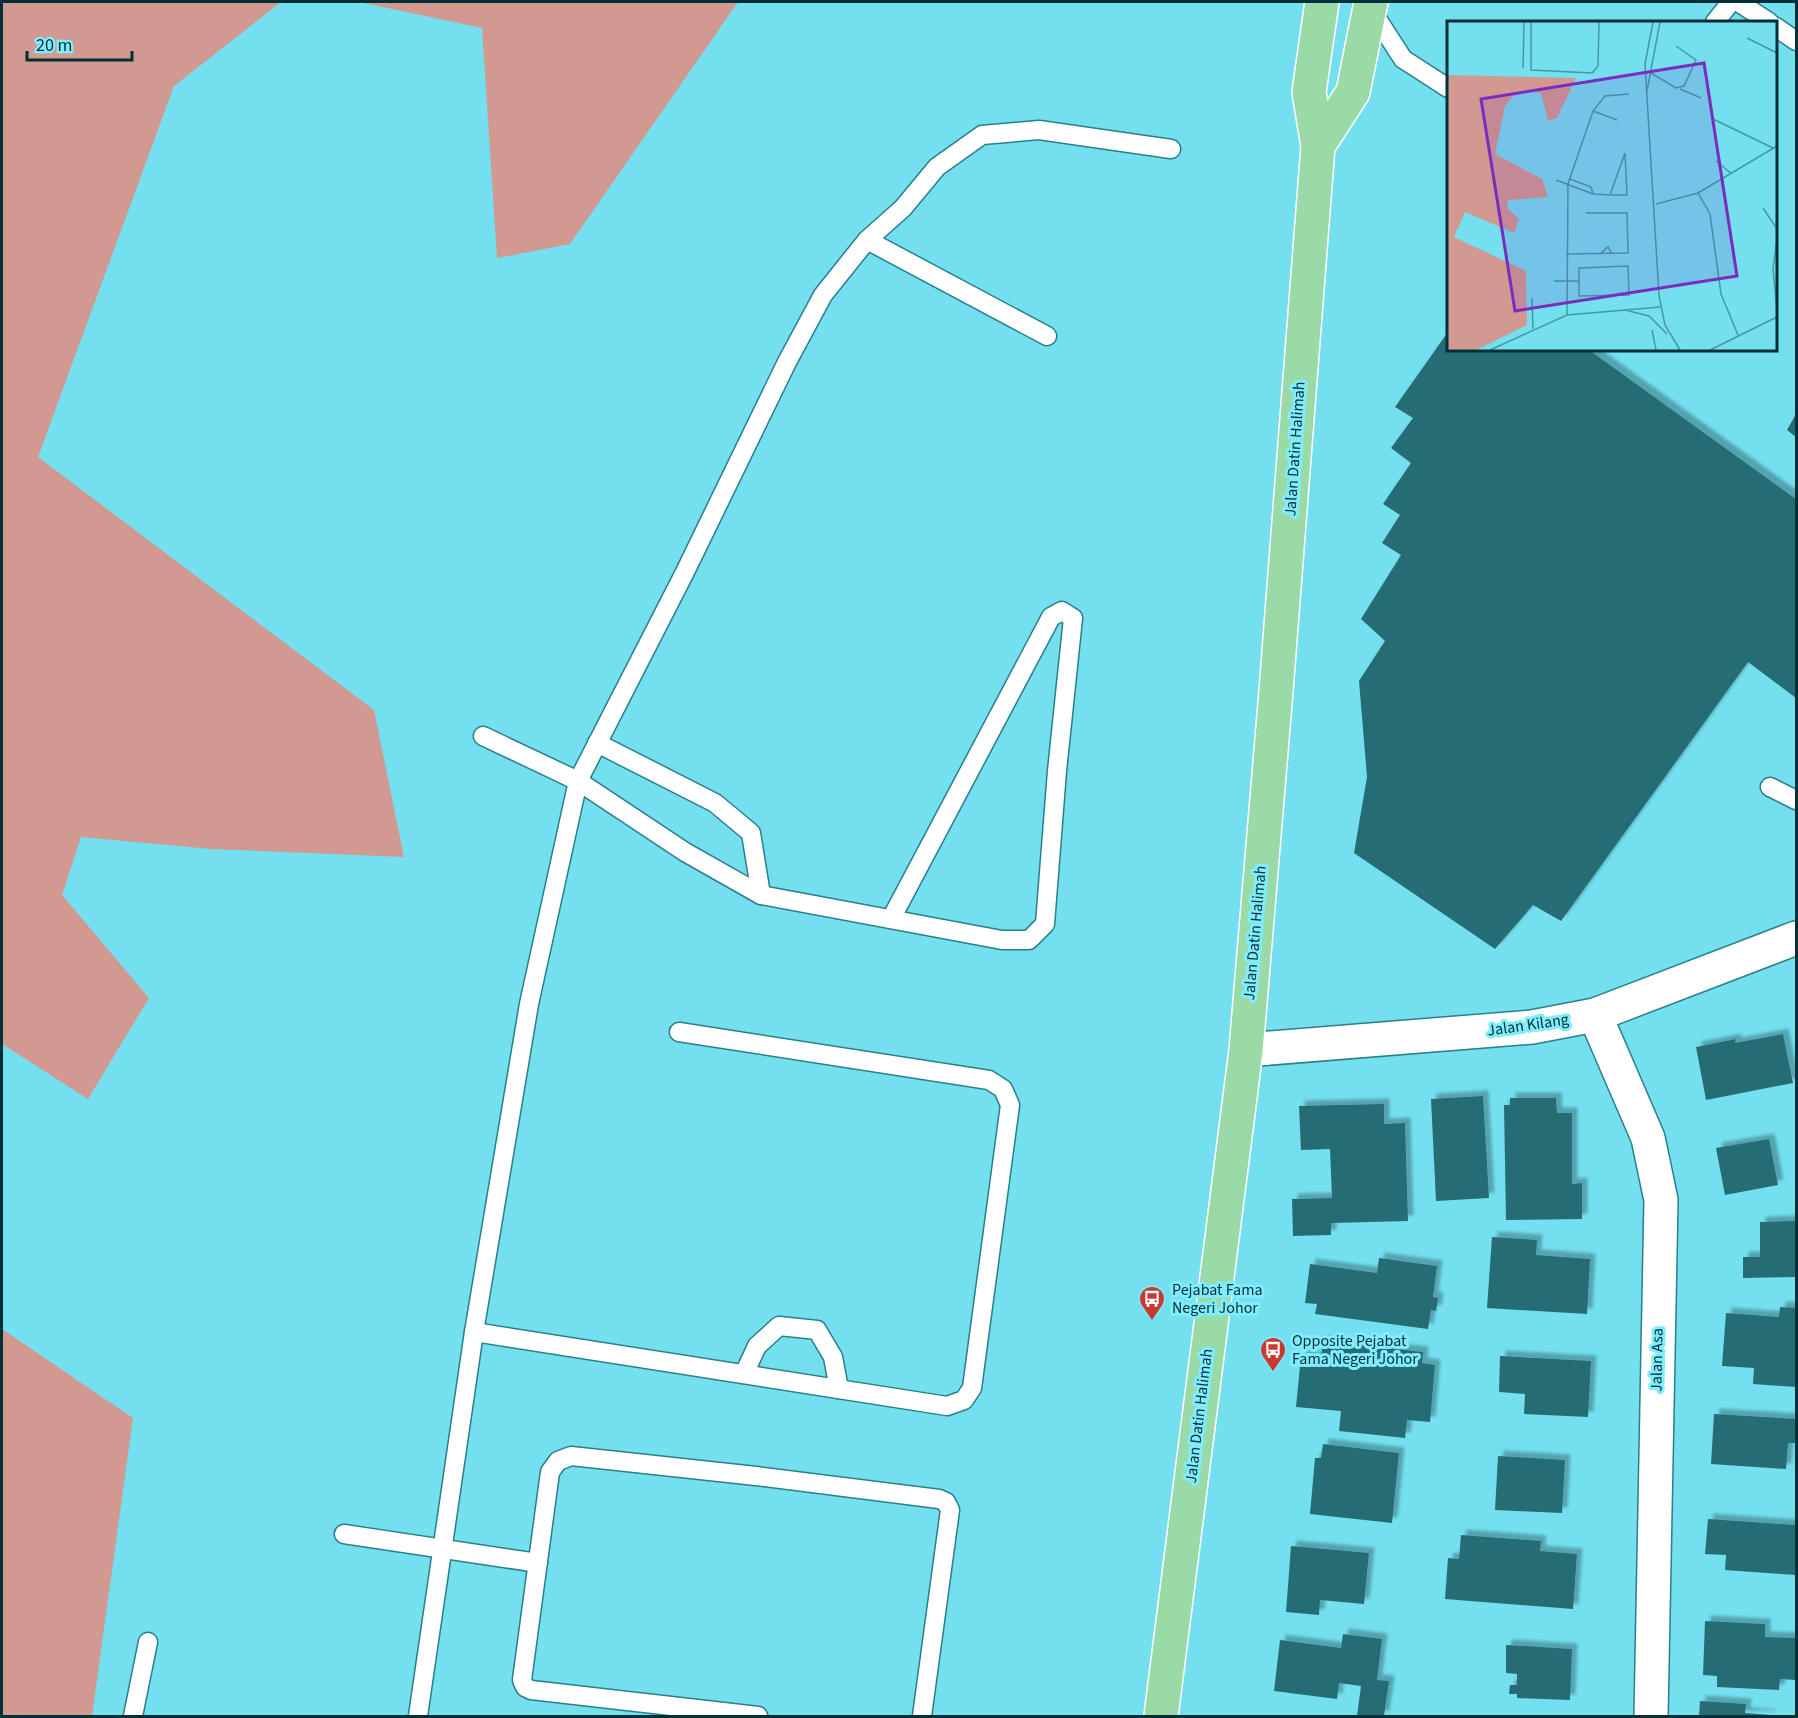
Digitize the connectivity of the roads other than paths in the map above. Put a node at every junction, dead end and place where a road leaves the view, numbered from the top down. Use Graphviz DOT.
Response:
graph roads {
  1 [pos="1322,2"];
  2 [pos="1731,2"];
  3 [pos="1738,2"];
  4 [pos="1371,5"];
  5 [pos="1716,21"];
  6 [pos="1767,21"];
  7 [pos="1777,28"];
  8 [pos="1797,41"];
  9 [pos="1447,87"];
  10 [pos="1318,146"];
  11 [pos="1171,149"];
  12 [pos="867,240"];
  13 [pos="1047,336"];
  14 [pos="483,736"];
  15 [pos="597,743"];
  16 [pos="578,781"];
  17 [pos="1770,787"];
  18 [pos="1797,800"];
  19 [pos="761,895"];
  20 [pos="891,919"];
  21 [pos="1797,938"];
  22 [pos="1595,1015"];
  23 [pos="679,1032"];
  24 [pos="1246,1050"];
  25 [pos="474,1332"];
  26 [pos="744,1374"];
  27 [pos="839,1389"];
  28 [pos="344,1534"];
  29 [pos="442,1549"];
  30 [pos="538,1563"];
  31 [pos="148,1642"];
  32 [pos="133,1716"];
  33 [pos="418,1716"];
  34 [pos="758,1716"];
  35 [pos="922,1716"];
  36 [pos="1161,1716"];
  37 [pos="1651,1716"];
  1 -- 10 [label="main road, Jalan Datin Halimah"];
  2 -- 5 [label="lane"];
  3 -- 6 [label="lane"];
  4 -- 9 [label="lane"];
  4 -- 10 [label="main road, Jalan Datin Halimah"];
  7 -- 8 [label="lane"];
  10 -- 24 [label="main road, Jalan Datin Halimah"];
  11 -- 12 [label="lane"];
  12 -- 13 [label="lane"];
  12 -- 15 [label="lane"];
  14 -- 16 [label="lane"];
  15 -- 16 [label="lane"];
  15 -- 19 [label="lane"];
  16 -- 19 [label="lane"];
  16 -- 25 [label="lane"];
  17 -- 18 [label="lane"];
  19 -- 20 [label="lane"];
  20 -- 20 [label="lane"];
  21 -- 22 [label="street, Jalan Kilang"];
  22 -- 24 [label="street, Jalan Kilang"];
  22 -- 37 [label="street, Jalan Asa"];
  23 -- 27 [label="lane"];
  24 -- 36 [label="main road, Jalan Datin Halimah"];
  25 -- 26 [label="lane"];
  25 -- 29 [label="lane"];
  26 -- 27 [label="lane"];
  26 -- 27 [label="lane"];
  28 -- 29 [label="lane"];
  29 -- 30 [label="lane"];
  29 -- 33 [label="lane"];
  30 -- 34 [label="lane"];
  30 -- 35 [label="lane"];
  31 -- 32 [label="lane"];
}
